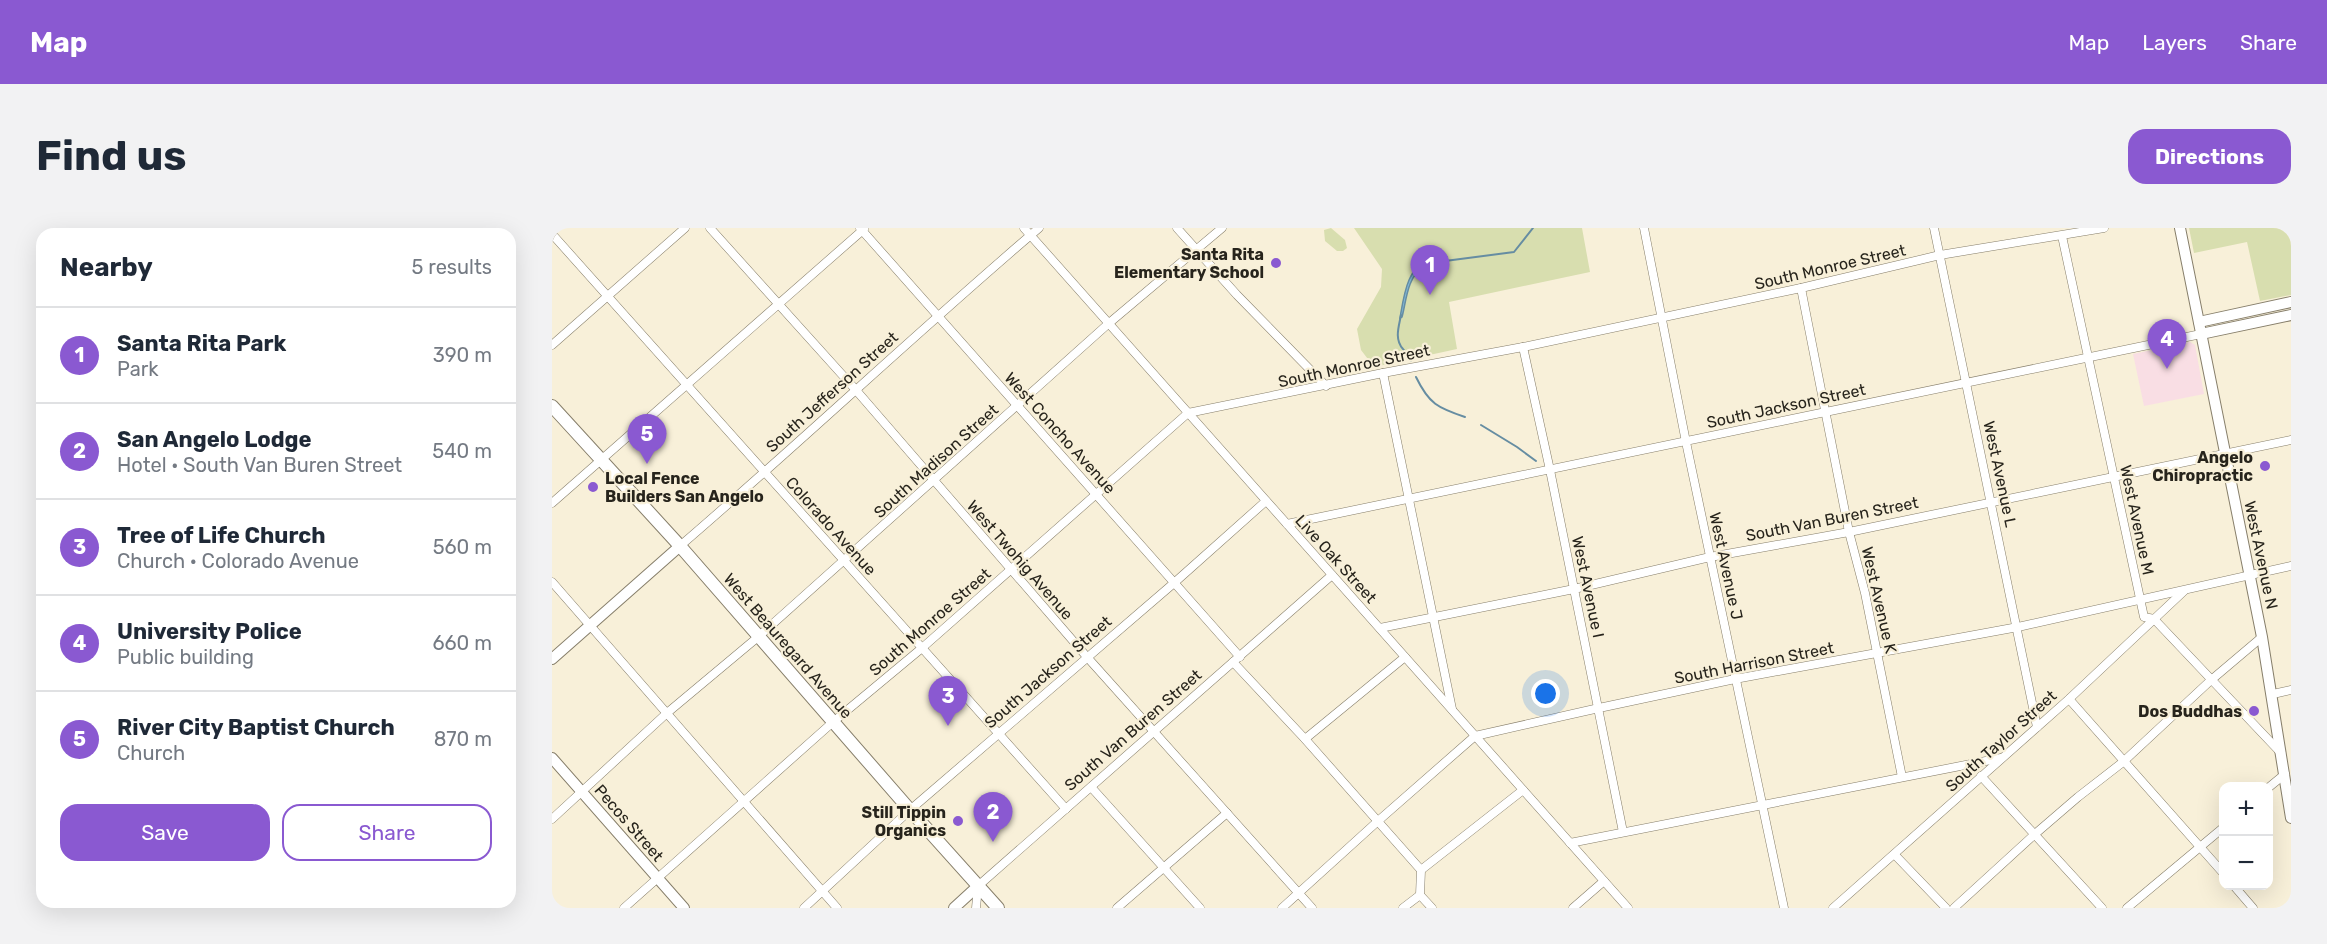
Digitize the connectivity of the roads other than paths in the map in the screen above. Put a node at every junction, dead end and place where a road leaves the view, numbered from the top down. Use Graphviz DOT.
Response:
graph roads {
  1 [pos="685,228"];
  2 [pos="710,228"];
  3 [pos="1024,228"];
  4 [pos="1039,228"];
  5 [pos="1177,228"];
  6 [pos="1222,228"];
  7 [pos="1644,228"];
  8 [pos="1934,228"];
  9 [pos="2104,228"];
  10 [pos="2180,228"];
  11 [pos="862,229"];
  12 [pos="552,234"];
  13 [pos="1030,235"];
  14 [pos="2062,236"];
  15 [pos="1196,252"];
  16 [pos="1940,255"];
  17 [pos="1801,288"];
  18 [pos="608,297"];
  19 [pos="2291,302"];
  20 [pos="779,305"];
  21 [pos="2291,315"];
  22 [pos="938,316"];
  23 [pos="1662,317"];
  24 [pos="1108,324"];
  25 [pos="2200,328"];
  26 [pos="552,345"];
  27 [pos="1523,347"];
  28 [pos="2090,357"];
  29 [pos="1383,373"];
  30 [pos="686,384"];
  31 [pos="1967,384"];
  32 [pos="1326,386"];
  33 [pos="855,389"];
  34 [pos="552,406"];
  35 [pos="1017,406"];
  36 [pos="1188,413"];
  37 [pos="1827,413"];
  38 [pos="2291,440"];
  39 [pos="1686,442"];
  40 [pos="2225,456"];
  41 [pos="600,460"];
  42 [pos="1550,470"];
  43 [pos="766,473"];
  44 [pos="2115,478"];
  45 [pos="934,481"];
  46 [pos="1095,493"];
  47 [pos="1409,499"];
  48 [pos="1266,501"];
  49 [pos="1992,502"];
  50 [pos="552,503"];
  51 [pos="1287,524"];
  52 [pos="1849,532"];
  53 [pos="680,546"];
  54 [pos="1710,557"];
  55 [pos="844,560"];
  56 [pos="2291,566"];
  57 [pos="1011,570"];
  58 [pos="1332,575"];
  59 [pos="2249,575"];
  60 [pos="552,582"];
  61 [pos="1174,583"];
  62 [pos="1574,589"];
  63 [pos="2184,591"];
  64 [pos="2140,599"];
  65 [pos="1434,618"];
  66 [pos="2154,619"];
  67 [pos="590,625"];
  68 [pos="2018,627"];
  69 [pos="1380,628"];
  70 [pos="2262,637"];
  71 [pos="758,638"];
  72 [pos="922,648"];
  73 [pos="1877,653"];
  74 [pos="1087,657"];
  75 [pos="1405,657"];
  76 [pos="552,659"];
  77 [pos="1236,659"];
  78 [pos="1735,679"];
  79 [pos="2211,681"];
  80 [pos="2291,690"];
  81 [pos="2273,694"];
  82 [pos="2069,699"];
  83 [pos="1599,708"];
  84 [pos="1452,710"];
  85 [pos="667,713"];
  86 [pos="833,722"];
  87 [pos="2037,727"];
  88 [pos="1154,732"];
  89 [pos="1000,734"];
  90 [pos="1475,736"];
  91 [pos="1305,739"];
  92 [pos="2282,754"];
  93 [pos="552,758"];
  94 [pos="2002,758"];
  95 [pos="2123,762"];
  96 [pos="2285,774"];
  97 [pos="1981,776"];
  98 [pos="1902,777"];
  99 [pos="2273,784"];
  100 [pos="1091,788"];
  101 [pos="1523,790"];
  102 [pos="582,792"];
  103 [pos="744,802"];
  104 [pos="1763,806"];
  105 [pos="1066,809"];
  106 [pos="910,810"];
  107 [pos="1227,813"];
  108 [pos="2291,815"];
  109 [pos="552,819"];
  110 [pos="1378,821"];
  111 [pos="2219,831"];
  112 [pos="1623,832"];
  113 [pos="2034,834"];
  114 [pos="1570,843"];
  115 [pos="2201,848"];
  116 [pos="1895,855"];
  117 [pos="1164,866"];
  118 [pos="2219,869"];
  119 [pos="1421,870"];
  120 [pos="658,878"];
  121 [pos="1604,881"];
  122 [pos="978,886"];
  123 [pos="2238,890"];
  124 [pos="823,892"];
  125 [pos="1300,893"];
  126 [pos="1420,895"];
  127 [pos="624,908"];
  128 [pos="684,908"];
  129 [pos="804,908"];
  130 [pos="837,908"];
  131 [pos="954,908"];
  132 [pos="976,908"];
  133 [pos="998,908"];
  134 [pos="1117,908"];
  135 [pos="1200,908"];
  136 [pos="1282,908"];
  137 [pos="1312,908"];
  138 [pos="1403,908"];
  139 [pos="1432,908"];
  140 [pos="1573,908"];
  141 [pos="1628,908"];
  142 [pos="1784,908"];
  143 [pos="1833,908"];
  144 [pos="1946,908"];
  145 [pos="1954,908"];
  146 [pos="2102,908"];
  147 [pos="2127,908"];
  148 [pos="2253,908"];
  1 -- 18 [label="street"];
  2 -- 20 [label="street, West Twohig Avenue"];
  3 -- 13 [label="street, Live Oak Street"];
  4 -- 13 [label="street, South Jefferson Street"];
  5 -- 15 [label="street"];
  6 -- 15 [label="street, South Madison Street"];
  7 -- 23 [label="street, West Avenue J"];
  8 -- 16 [label="street, West Avenue L"];
  9 -- 14 [label="street, South Monroe Street"];
  10 -- 25 [label="street, West Avenue N"];
  11 -- 20 [label="street"];
  11 -- 22 [label="street, West Concho Avenue"];
  12 -- 18 [label="street, Colorado Avenue"];
  13 -- 22 [label="street, South Jefferson Street"];
  13 -- 24 [label="street, Live Oak Street"];
  14 -- 16 [label="street, South Monroe Street"];
  14 -- 28 [label="street, West Avenue M"];
  15 -- 24 [label="street, South Madison Street"];
  15 -- 32 [label="street"];
  16 -- 17 [label="street, South Monroe Street"];
  16 -- 31 [label="street, West Avenue L"];
  17 -- 23 [label="street, South Monroe Street"];
  17 -- 37 [label="street, West Avenue K"];
  18 -- 26 [label="street"];
  18 -- 30 [label="street, Colorado Avenue"];
  19 -- 25 [label="street, South Jackson Street"];
  20 -- 30 [label="street"];
  20 -- 33 [label="street, West Twohig Avenue"];
  21 -- 25 [label="street, South Jackson Street"];
  22 -- 33 [label="street, South Jefferson Street"];
  22 -- 35 [label="street, West Concho Avenue"];
  23 -- 27 [label="street, South Monroe Street"];
  23 -- 39 [label="street, West Avenue J"];
  24 -- 35 [label="street, South Madison Street"];
  24 -- 36 [label="street, Live Oak Street"];
  25 -- 28 [label="street, South Jackson Street"];
  25 -- 40 [label="street, West Avenue N"];
  27 -- 29 [label="street, South Monroe Street"];
  27 -- 42 [label="street, West Avenue I"];
  28 -- 31 [label="street, South Jackson Street"];
  28 -- 44 [label="street, West Avenue M"];
  29 -- 32 [label="street, South Monroe Street"];
  29 -- 47 [label="street"];
  30 -- 41 [label="street"];
  30 -- 43 [label="street, Colorado Avenue"];
  31 -- 37 [label="street, South Jackson Street"];
  31 -- 49 [label="street, West Avenue L"];
  32 -- 36 [label="street, South Monroe Street"];
  33 -- 43 [label="street, South Jefferson Street"];
  33 -- 45 [label="street, West Twohig Avenue"];
  34 -- 41 [label="main road, West Beauregard Avenue"];
  35 -- 45 [label="street, South Madison Street"];
  35 -- 46 [label="street, West Concho Avenue"];
  36 -- 46 [label="street, South Monroe Street"];
  36 -- 48 [label="street, Live Oak Street"];
  37 -- 39 [label="street, South Jackson Street"];
  37 -- 52 [label="street, West Avenue K"];
  38 -- 40 [label="street, South Van Buren Street"];
  39 -- 42 [label="street, South Jackson Street"];
  39 -- 54 [label="street, West Avenue J"];
  40 -- 44 [label="street, South Van Buren Street"];
  40 -- 59 [label="street, West Avenue N"];
  41 -- 50 [label="street"];
  41 -- 53 [label="main road, West Beauregard Avenue"];
  42 -- 47 [label="street, South Jackson Street"];
  42 -- 62 [label="street, West Avenue I"];
  43 -- 53 [label="street, South Jefferson Street"];
  43 -- 55 [label="street, Colorado Avenue"];
  44 -- 49 [label="street, South Van Buren Street"];
  44 -- 64 [label="street, West Avenue M"];
  45 -- 55 [label="street, South Madison Street"];
  45 -- 57 [label="street, West Twohig Avenue"];
  46 -- 57 [label="street, South Monroe Street"];
  46 -- 61 [label="street, West Concho Avenue"];
  47 -- 51 [label="street, South Jackson Street"];
  47 -- 65 [label="street"];
  48 -- 51 [label="street, Live Oak Street"];
  48 -- 61 [label="street, South Jackson Street"];
  49 -- 52 [label="street, South Van Buren Street"];
  49 -- 68 [label="street, West Avenue L"];
  51 -- 58 [label="street, Live Oak Street"];
  52 -- 54 [label="street, South Van Buren Street"];
  52 -- 73 [label="street, West Avenue K"];
  53 -- 67 [label="street, South Jefferson Street"];
  53 -- 71 [label="main road, West Beauregard Avenue"];
  54 -- 62 [label="street, South Van Buren Street"];
  54 -- 78 [label="street, West Avenue J"];
  55 -- 71 [label="street, South Madison Street"];
  55 -- 72 [label="street, Colorado Avenue"];
  56 -- 59 [label="street, South Harrison Street"];
  57 -- 72 [label="street, South Monroe Street"];
  57 -- 74 [label="street, West Twohig Avenue"];
  58 -- 69 [label="street, Live Oak Street"];
  58 -- 77 [label="street, South Van Buren Street"];
  59 -- 63 [label="street, South Harrison Street"];
  59 -- 70 [label="street, West Avenue N"];
  60 -- 67 [label="street"];
  61 -- 74 [label="street, South Jackson Street"];
  61 -- 77 [label="street, West Concho Avenue"];
  62 -- 65 [label="street, South Van Buren Street"];
  62 -- 83 [label="street, West Avenue I"];
  63 -- 64 [label="street, South Harrison Street"];
  63 -- 66 [label="street, South Taylor Street"];
  64 -- 66 [label="street, West Avenue M"];
  64 -- 68 [label="street, South Harrison Street"];
  65 -- 69 [label="street, South Van Buren Street"];
  65 -- 84 [label="street"];
  66 -- 79 [label="street, West Avenue M"];
  66 -- 82 [label="street, South Taylor Street"];
  67 -- 76 [label="street, South Jefferson Street"];
  67 -- 85 [label="street"];
  68 -- 73 [label="street, South Harrison Street"];
  68 -- 87 [label="street, West Avenue L"];
  69 -- 75 [label="street, Live Oak Street"];
  70 -- 79 [label="street"];
  70 -- 81 [label="street, West Avenue N"];
  71 -- 85 [label="street, South Madison Street"];
  71 -- 86 [label="main road, West Beauregard Avenue"];
  72 -- 86 [label="street, South Monroe Street"];
  72 -- 89 [label="street, Colorado Avenue"];
  73 -- 78 [label="street, South Harrison Street"];
  73 -- 98 [label="street, West Avenue K"];
  74 -- 88 [label="street, West Twohig Avenue"];
  74 -- 89 [label="street, South Jackson Street"];
  75 -- 84 [label="street, Live Oak Street"];
  75 -- 91 [label="street"];
  77 -- 88 [label="street, South Van Buren Street"];
  77 -- 91 [label="street, West Concho Avenue"];
  78 -- 83 [label="street, South Harrison Street"];
  78 -- 104 [label="street, West Avenue J"];
  79 -- 92 [label="street, West Avenue M"];
  79 -- 95 [label="street"];
  80 -- 81 [label="street"];
  81 -- 92 [label="street, West Avenue N"];
  82 -- 87 [label="street, South Taylor Street"];
  82 -- 95 [label="street"];
  83 -- 90 [label="street, South Harrison Street"];
  83 -- 112 [label="street, West Avenue I"];
  84 -- 90 [label="street, Live Oak Street"];
  85 -- 102 [label="street, South Madison Street"];
  85 -- 103 [label="street"];
  86 -- 103 [label="street, South Monroe Street"];
  86 -- 106 [label="main road, West Beauregard Avenue"];
  87 -- 94 [label="street, South Taylor Street"];
  88 -- 100 [label="street, South Van Buren Street"];
  88 -- 107 [label="street, West Twohig Avenue"];
  89 -- 105 [label="street, Colorado Avenue"];
  89 -- 106 [label="street, South Jackson Street"];
  90 -- 101 [label="street, Live Oak Street"];
  90 -- 110 [label="street, South Harrison Street"];
  91 -- 110 [label="street, West Concho Avenue"];
  92 -- 96 [label="street, West Avenue N"];
  93 -- 102 [label="street, Pecos Street"];
  94 -- 97 [label="street, South Taylor Street"];
  94 -- 98 [label="street"];
  95 -- 113 [label="street"];
  95 -- 115 [label="street"];
  96 -- 99 [label="street"];
  96 -- 108 [label="street, West Avenue N"];
  97 -- 113 [label="street"];
  97 -- 116 [label="street, South Taylor Street"];
  98 -- 104 [label="street"];
  100 -- 105 [label="street, South Van Buren Street"];
  100 -- 117 [label="street"];
  101 -- 114 [label="street, Live Oak Street"];
  101 -- 119 [label="street"];
  102 -- 109 [label="street, South Madison Street"];
  102 -- 120 [label="street, Pecos Street"];
  103 -- 120 [label="street, South Monroe Street"];
  103 -- 124 [label="street"];
  104 -- 112 [label="street"];
  104 -- 142 [label="street, West Avenue J"];
  105 -- 122 [label="street, South Van Buren Street"];
  106 -- 122 [label="main road, West Beauregard Avenue"];
  106 -- 124 [label="street, South Jackson Street"];
  107 -- 117 [label="street"];
  107 -- 125 [label="street, West Twohig Avenue"];
  110 -- 119 [label="street, West Concho Avenue"];
  110 -- 125 [label="street, South Harrison Street"];
  111 -- 115 [label="street"];
  112 -- 114 [label="street"];
  113 -- 145 [label="street"];
  113 -- 146 [label="street"];
  114 -- 121 [label="street, Live Oak Street"];
  115 -- 118 [label="street"];
  115 -- 147 [label="street"];
  116 -- 143 [label="street, South Taylor Street"];
  116 -- 144 [label="street"];
  117 -- 134 [label="street"];
  117 -- 135 [label="street"];
  119 -- 126 [label="street"];
  120 -- 127 [label="street, South Monroe Street"];
  120 -- 128 [label="street, Pecos Street"];
  121 -- 140 [label="street"];
  121 -- 141 [label="street, Live Oak Street"];
  122 -- 131 [label="street, South Van Buren Street"];
  122 -- 132 [label="street"];
  122 -- 133 [label="main road, West Beauregard Avenue"];
  123 -- 148 [label="street"];
  124 -- 129 [label="street, South Jackson Street"];
  124 -- 130 [label="street"];
  125 -- 136 [label="street, South Harrison Street"];
  125 -- 137 [label="street, West Twohig Avenue"];
  126 -- 138 [label="street"];
  126 -- 139 [label="street"];
}
